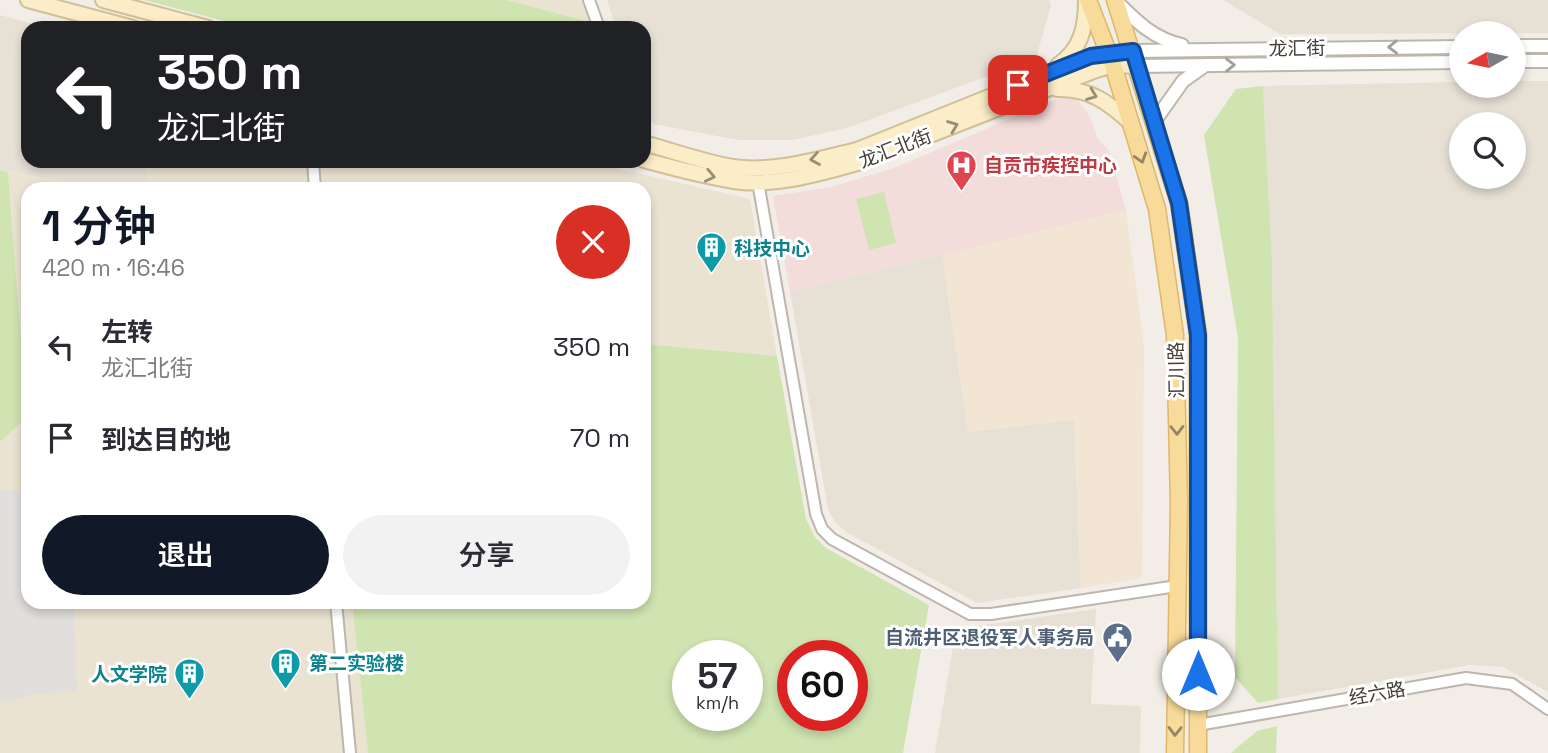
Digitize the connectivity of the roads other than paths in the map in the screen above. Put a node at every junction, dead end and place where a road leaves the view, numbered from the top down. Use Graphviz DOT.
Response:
graph roads {
  1 [pos="28,0"];
  2 [pos="103,0"];
  3 [pos="589,0"];
  4 [pos="1087,0"];
  5 [pos="1115,0"];
  6 [pos="107,21"];
  7 [pos="182,21"];
  8 [pos="596,21"];
  9 [pos="1526,46"];
  10 [pos="1548,46"];
  11 [pos="1449,47"];
  12 [pos="1199,50"];
  13 [pos="1135,58"];
  14 [pos="1111,59"];
  15 [pos="1526,61"];
  16 [pos="1548,61"];
  17 [pos="1449,62"];
  18 [pos="1204,66"];
  19 [pos="1043,83"];
  20 [pos="1154,122"];
  21 [pos="1130,123"];
  22 [pos="651,145"];
  23 [pos="651,162"];
  24 [pos="758,182"];
  25 [pos="1177,586"];
  26 [pos="337,609"];
  27 [pos="1548,709"];
  28 [pos="1198,724"];
  29 [pos="350,753"];
  30 [pos="1175,753"];
  31 [pos="1198,753"];
  1 -- 6 [label="main road"];
  2 -- 7 [label="main road"];
  3 -- 8 [label="street"];
  4 -- 14 [label="main road, 汇川路"];
  4 -- 19 [label="main road"];
  5 -- 12 [label="street"];
  5 -- 13 [label="main road, 汇川路"];
  9 -- 10 [label="street"];
  11 -- 12 [label="street, 龙汇街, one-way"];
  12 -- 13 [label="street, 龙汇街"];
  13 -- 14 [label="main road, 龙汇北街"];
  13 -- 18 [label="street, 龙汇街"];
  13 -- 20 [label="main road, 汇川路"];
  14 -- 19 [label="main road, 龙汇北街"];
  14 -- 21 [label="main road, 汇川路"];
  15 -- 16 [label="street"];
  18 -- 17 [label="street, 龙汇街, one-way"];
  18 -- 20 [label="street"];
  19 -- 21 [label="main road, one-way"];
  19 -- 22 [label="main road, 龙汇北街, one-way"];
  24 -- 19 [label="main road, 龙汇北街, one-way"];
  20 -- 28 [label="main road, 汇川路"];
  21 -- 25 [label="main road, 汇川路, one-way"];
  23 -- 24 [label="main road, 龙汇北街, one-way"];
  24 -- 25 [label="street"];
  25 -- 30 [label="main road, 汇川路, one-way"];
  26 -- 29 [label="street"];
  27 -- 28 [label="street, 经六路"];
  28 -- 31 [label="main road, 汇川路"];
}
